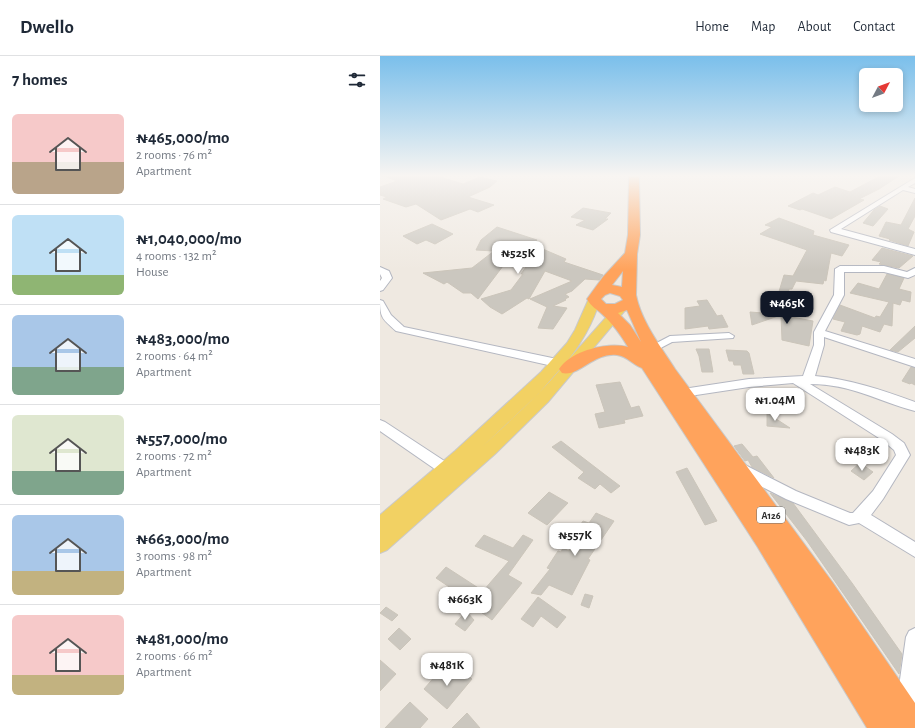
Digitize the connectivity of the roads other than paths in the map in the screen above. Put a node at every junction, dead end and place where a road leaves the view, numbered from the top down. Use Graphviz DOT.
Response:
graph roads {
  1 [pos="634,207"];
  2 [pos="871,207"];
  3 [pos="915,252"];
  4 [pos="631,254"];
  5 [pos="380,270"];
  6 [pos="915,271"];
  7 [pos="380,288"];
  8 [pos="380,303"];
  9 [pos="614,303"];
  10 [pos="818,332"];
  11 [pos="729,336"];
  12 [pos="653,349"];
  13 [pos="915,363"];
  14 [pos="562,366"];
  15 [pos="653,373"];
  16 [pos="802,380"];
  17 [pos="683,393"];
  18 [pos="915,406"];
  19 [pos="380,424"];
  20 [pos="737,467"];
  21 [pos="447,470"];
  22 [pos="860,516"];
  23 [pos="380,526"];
  24 [pos="380,544"];
  25 [pos="915,550"];
  26 [pos="915,637"];
  27 [pos="910,721"];
  28 [pos="884,728"];
  1 -- 4 [label="highway, A126"];
  2 -- 3 [label="street"];
  4 -- 9 [label="highway, A126"];
  4 -- 9 [label="highway"];
  5 -- 7 [label="street"];
  6 -- 10 [label="street"];
  8 -- 14 [label="street"];
  9 -- 12 [label="highway, A126"];
  9 -- 14 [label="main road"];
  9 -- 14 [label="main road"];
  9 -- 15 [label="highway, A126"];
  10 -- 13 [label="street"];
  10 -- 16 [label="street"];
  11 -- 12 [label="street"];
  12 -- 17 [label="highway, A126"];
  14 -- 15 [label="highway"];
  14 -- 21 [label="main road"];
  14 -- 24 [label="main road"];
  15 -- 28 [label="highway, A126"];
  16 -- 17 [label="street"];
  16 -- 18 [label="street"];
  16 -- 22 [label="street"];
  17 -- 20 [label="highway, A126"];
  19 -- 21 [label="street"];
  20 -- 22 [label="street"];
  20 -- 27 [label="highway, A126"];
  21 -- 23 [label="main road"];
  22 -- 25 [label="street"];
  26 -- 27 [label="street"];
}
